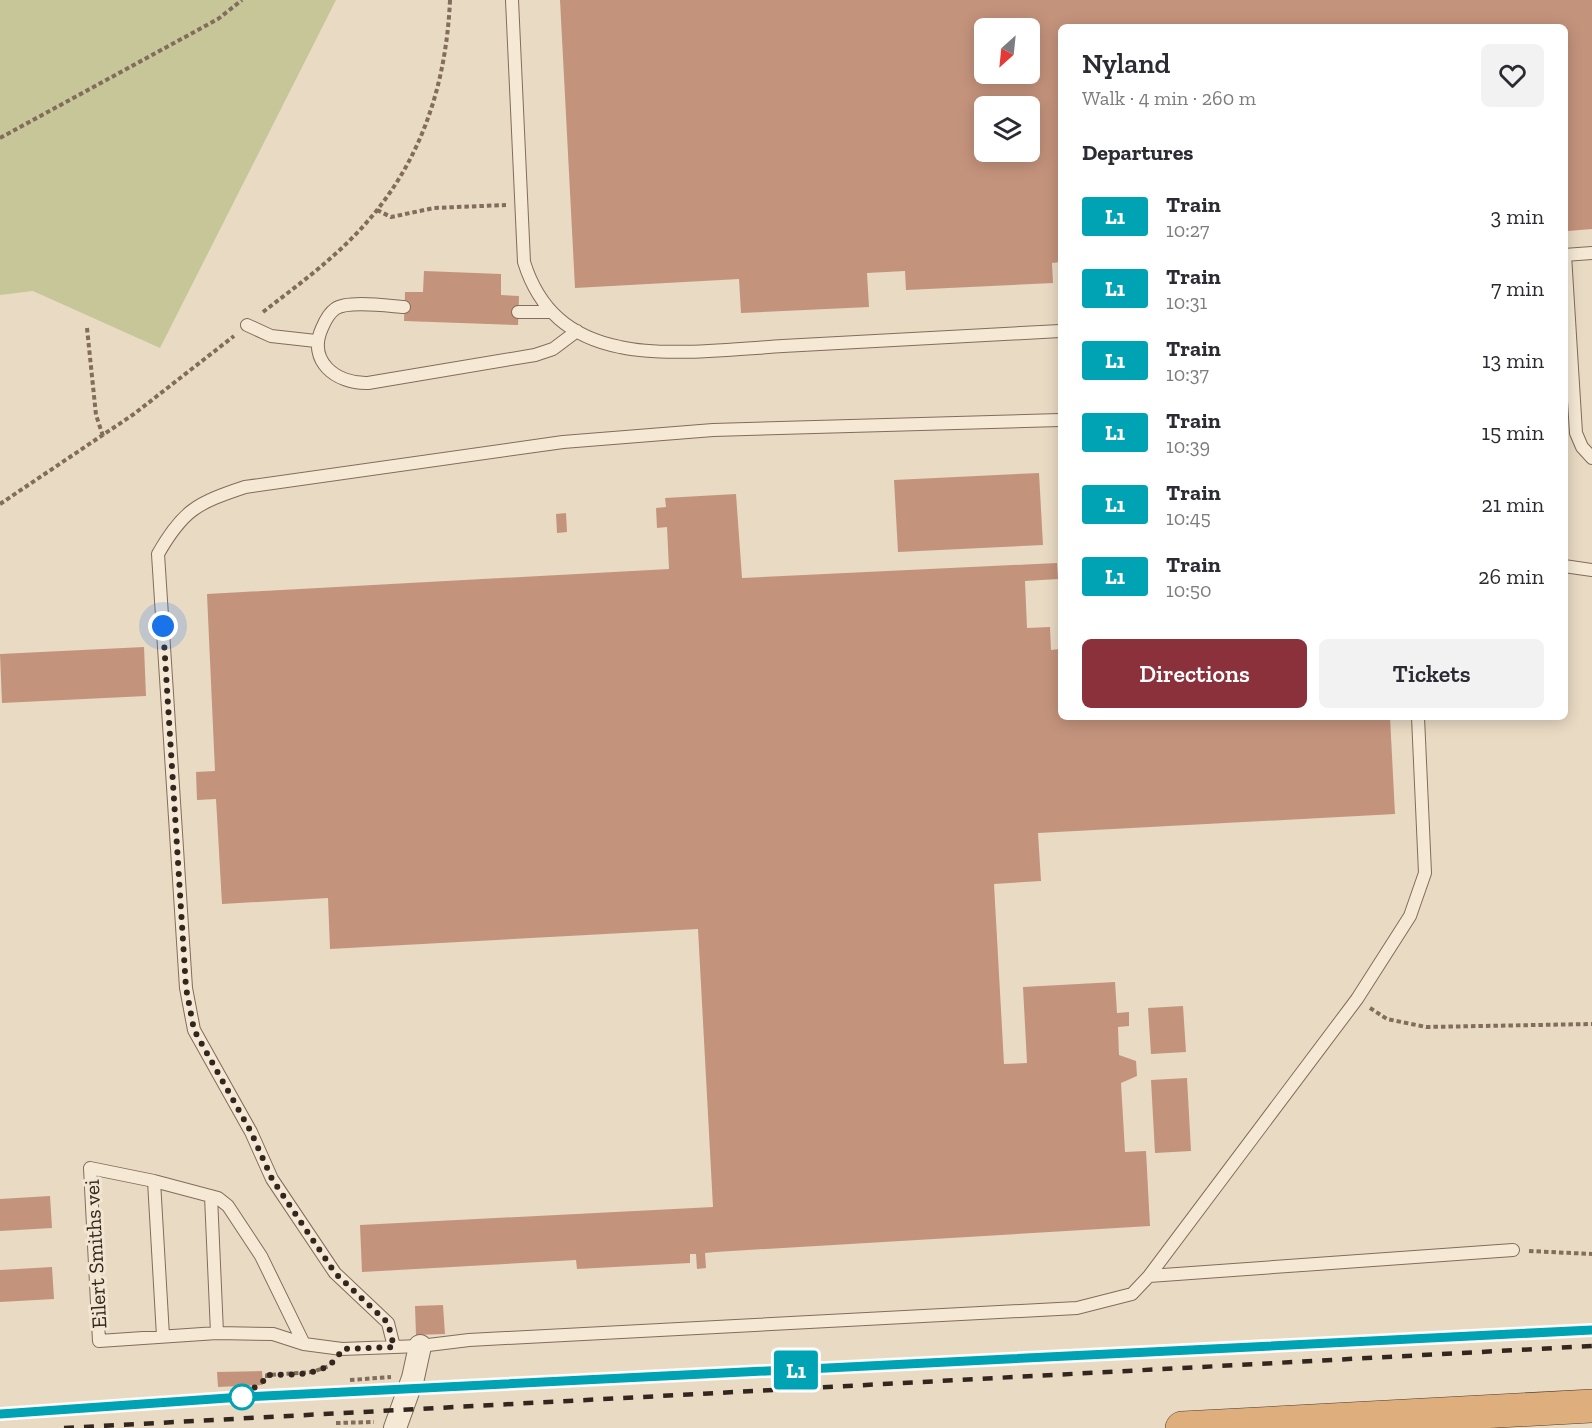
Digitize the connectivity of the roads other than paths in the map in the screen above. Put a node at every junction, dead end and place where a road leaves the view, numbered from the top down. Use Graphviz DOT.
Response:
graph roads {
  1 [pos="512,0"];
  2 [pos="1592,254"];
  3 [pos="1568,255"];
  4 [pos="404,306"];
  5 [pos="518,312"];
  6 [pos="549,312"];
  7 [pos="1568,318"];
  8 [pos="247,325"];
  9 [pos="576,331"];
  10 [pos="1058,331"];
  11 [pos="316,341"];
  12 [pos="1058,420"];
  13 [pos="1592,458"];
  14 [pos="1568,567"];
  15 [pos="1592,570"];
  16 [pos="1418,720"];
  17 [pos="154,1181"];
  18 [pos="211,1196"];
  19 [pos="1513,1250"];
  20 [pos="1149,1276"];
  21 [pos="217,1333"];
  22 [pos="163,1336"];
  23 [pos="304,1344"];
  24 [pos="420,1346"];
  25 [pos="394,1347"];
  26 [pos="1592,1406"];
  27 [pos="387,1425"];
  28 [pos="1182,1428"];
  1 -- 6 [label="lane"];
  2 -- 3 [label="lane"];
  4 -- 11 [label="lane"];
  5 -- 6 [label="lane"];
  6 -- 9 [label="lane"];
  7 -- 13 [label="lane"];
  8 -- 11 [label="lane"];
  9 -- 10 [label="lane"];
  9 -- 11 [label="lane"];
  12 -- 25 [label="lane"];
  14 -- 15 [label="lane"];
  16 -- 20 [label="lane, Eilert Smiths vei"];
  17 -- 18 [label="lane, Eilert Smiths vei"];
  17 -- 22 [label="lane"];
  17 -- 22 [label="lane, Eilert Smiths vei"];
  18 -- 21 [label="lane"];
  18 -- 23 [label="lane, Eilert Smiths vei"];
  19 -- 20 [label="lane"];
  20 -- 24 [label="lane, Eilert Smiths vei"];
  21 -- 22 [label="lane, Eilert Smiths vei"];
  21 -- 23 [label="lane, Eilert Smiths vei"];
  23 -- 25 [label="lane, Eilert Smiths vei"];
  24 -- 25 [label="lane, Eilert Smiths vei"];
  24 -- 27 [label="street"];
  26 -- 28 [label="highway"];
}
